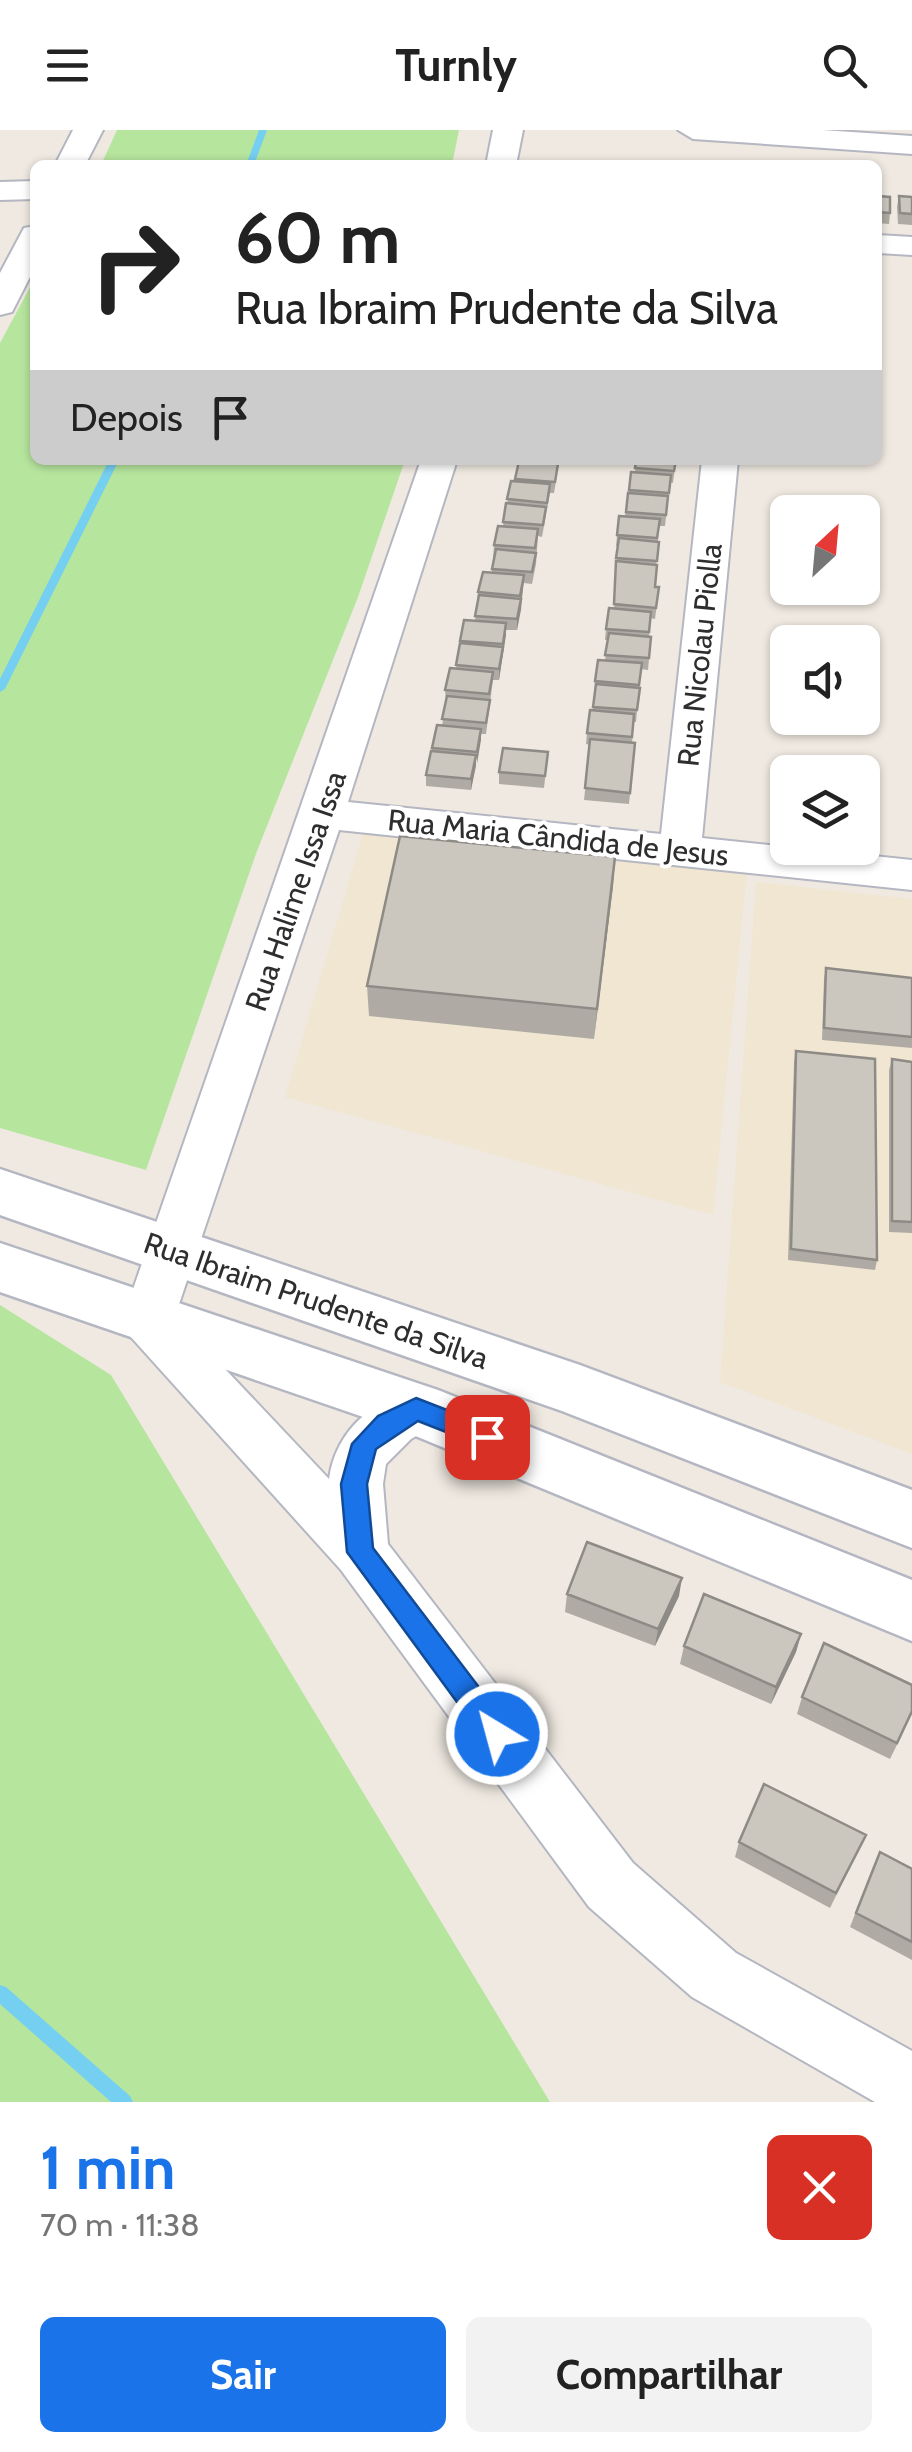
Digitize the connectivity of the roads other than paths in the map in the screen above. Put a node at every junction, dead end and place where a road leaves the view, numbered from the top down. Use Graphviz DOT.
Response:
graph roads {
  1 [pos="88,130"];
  2 [pos="508,130"];
  3 [pos="693,130"];
  4 [pos="912,145"];
  5 [pos="73,160"];
  6 [pos="502,160"];
  7 [pos="30,190"];
  8 [pos="0,191"];
  9 [pos="882,244"];
  10 [pos="30,245"];
  11 [pos="912,246"];
  12 [pos="0,305"];
  13 [pos="437,465"];
  14 [pos="719,465"];
  15 [pos="323,814"];
  16 [pos="680,851"];
  17 [pos="912,875"];
  18 [pos="0,1192"];
  19 [pos="172,1253"];
  20 [pos="0,1267"];
  21 [pos="148,1321"];
  22 [pos="416,1409"];
  23 [pos="912,1520"];
  24 [pos="360,1552"];
  25 [pos="900,1602"];
  26 [pos="912,2087"];
  1 -- 5 [label="street"];
  2 -- 6 [label="street"];
  3 -- 4 [label="street"];
  7 -- 8 [label="street"];
  9 -- 11 [label="street"];
  10 -- 12 [label="street"];
  13 -- 15 [label="street, Rua Halime Issa Issa"];
  14 -- 16 [label="street, Rua Nicolau Piolla"];
  15 -- 16 [label="street, Rua Maria Cândida de Jesus"];
  15 -- 19 [label="street, Rua Halime Issa Issa"];
  16 -- 17 [label="street, Rua Maria Cândida de Jesus"];
  18 -- 19 [label="street, Rua Ibraim Prudente da Silva"];
  19 -- 21 [label="street, Rua Halime Issa Issa"];
  19 -- 23 [label="street, Rua Ibraim Prudente da Silva"];
  20 -- 21 [label="street"];
  21 -- 22 [label="street"];
  21 -- 24 [label="street"];
  22 -- 24 [label="street"];
  22 -- 25 [label="street"];
  24 -- 26 [label="street"];
}
